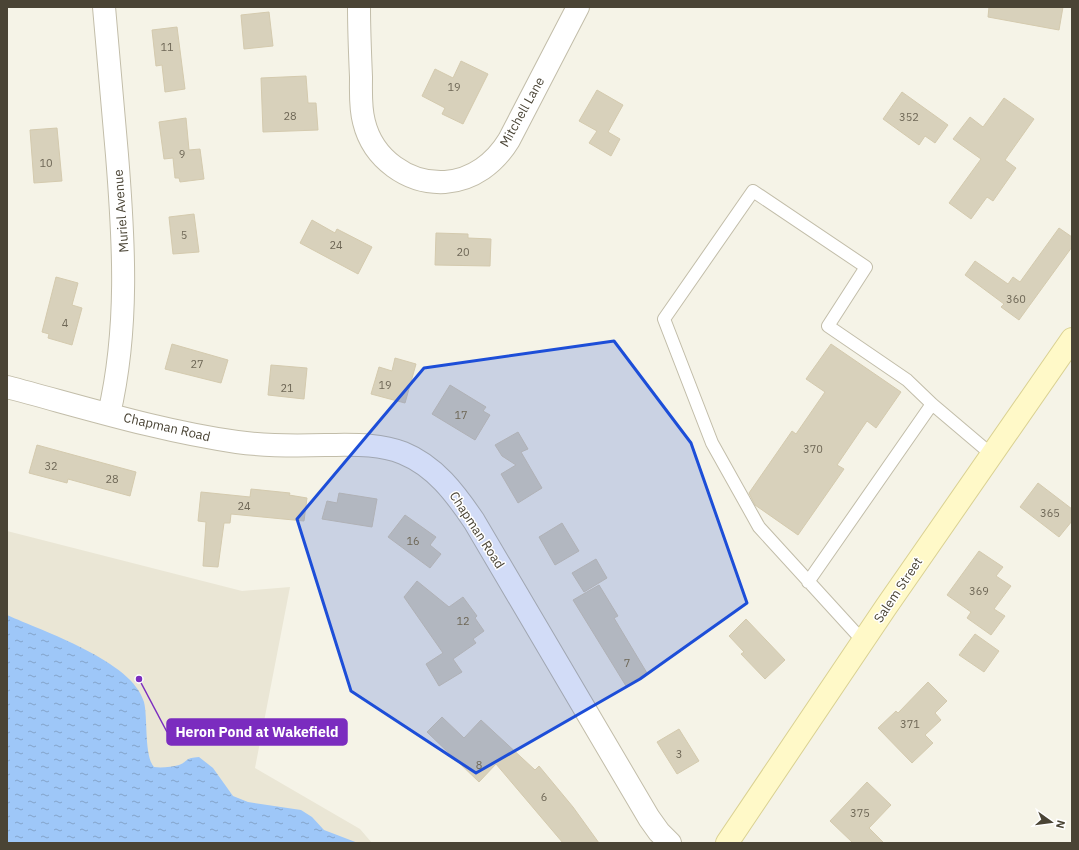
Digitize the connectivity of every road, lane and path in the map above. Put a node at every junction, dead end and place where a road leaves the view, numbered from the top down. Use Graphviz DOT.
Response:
graph roads {
  1 [pos="104,7"];
  2 [pos="359,7"];
  3 [pos="578,7"];
  4 [pos="1072,339"];
  5 [pos="7,387"];
  6 [pos="932,404"];
  7 [pos="109,414"];
  8 [pos="991,454"];
  9 [pos="808,582"];
  10 [pos="863,641"];
  11 [pos="670,843"];
  12 [pos="727,843"];
  1 -- 7 [label="street, Muriel Avenue"];
  2 -- 3 [label="street, Mitchell Lane"];
  4 -- 8 [label="main road, Salem Street"];
  5 -- 7 [label="street, Chapman Road"];
  6 -- 8 [label="lane"];
  6 -- 9 [label="lane"];
  6 -- 9 [label="lane"];
  7 -- 11 [label="street, Chapman Road"];
  8 -- 10 [label="main road, Salem Street"];
  9 -- 10 [label="lane"];
  10 -- 12 [label="main road, Salem Street"];
}
